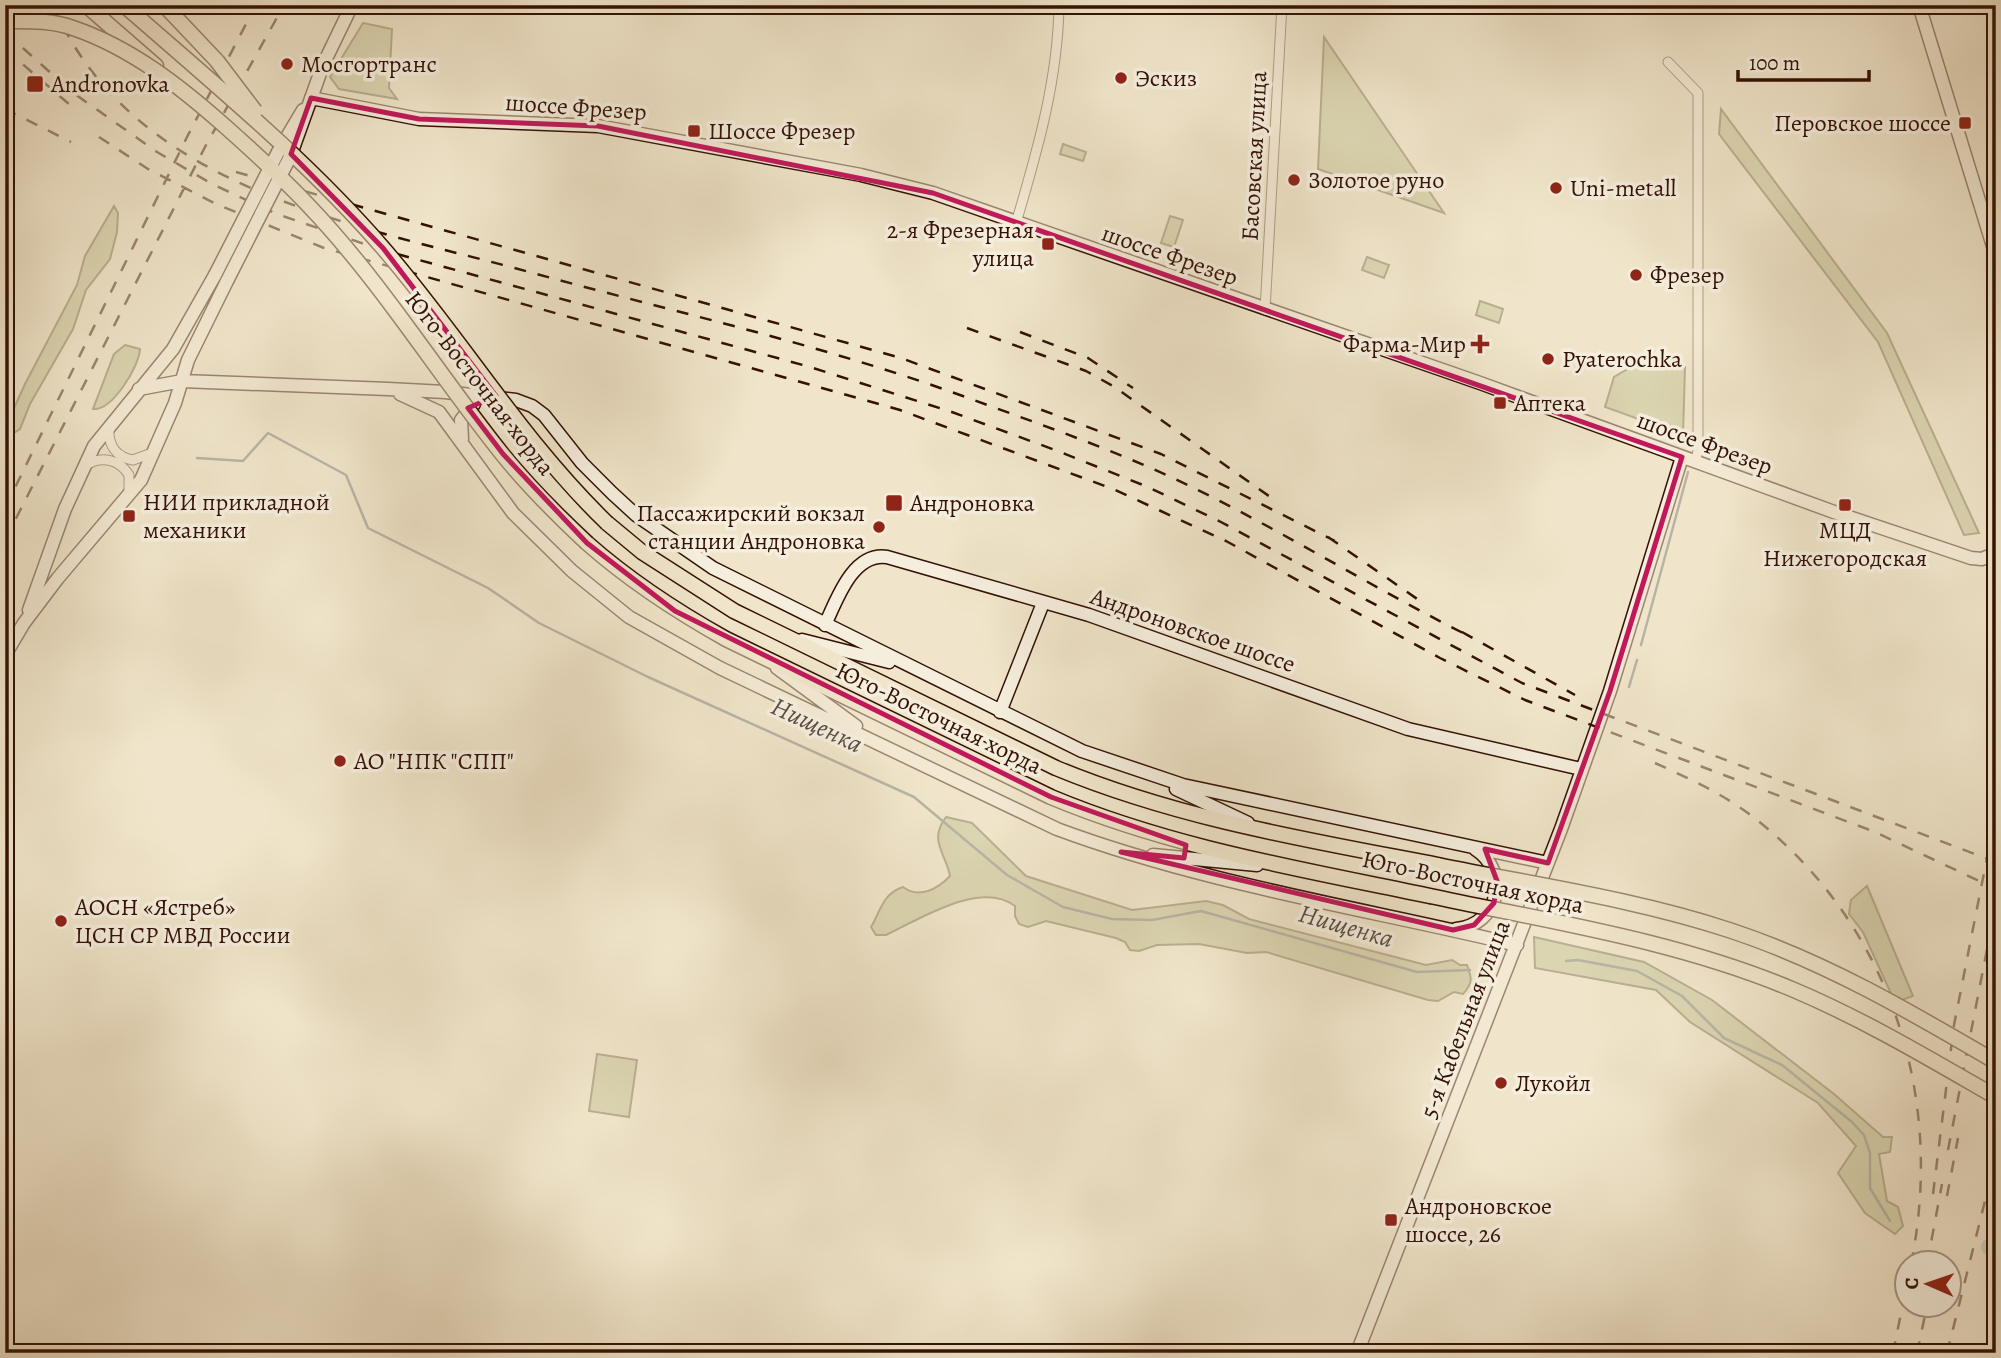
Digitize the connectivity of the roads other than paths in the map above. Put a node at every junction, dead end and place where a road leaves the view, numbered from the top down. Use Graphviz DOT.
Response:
graph roads {
  1 [pos="86,5"];
  2 [pos="124,5"];
  3 [pos="164,5"];
  4 [pos="352,5"];
  5 [pos="1059,5"];
  6 [pos="1282,5"];
  7 [pos="1919,5"];
  8 [pos="5,21"];
  9 [pos="1668,62"];
  10 [pos="181,87"];
  11 [pos="311,98"];
  12 [pos="272,135"];
  13 [pos="1016,223"];
  14 [pos="1996,256"];
  15 [pos="221,278"];
  16 [pos="1265,310"];
  17 [pos="182,381"];
  18 [pos="139,388"];
  19 [pos="388,389"];
  20 [pos="491,398"];
  21 [pos="110,422"];
  22 [pos="464,445"];
  23 [pos="156,450"];
  24 [pos="1688,460"];
  25 [pos="80,471"];
  26 [pos="127,498"];
  27 [pos="1993,555"];
  28 [pos="1043,603"];
  29 [pos="24,623"];
  30 [pos="825,625"];
  31 [pos="784,635"];
  32 [pos="5,655"];
  33 [pos="760,656"];
  34 [pos="913,668"];
  35 [pos="1000,712"];
  36 [pos="880,745"];
  37 [pos="1581,769"];
  38 [pos="1142,773"];
  39 [pos="1264,831"];
  40 [pos="1464,845"];
  41 [pos="1121,852"];
  42 [pos="1548,863"];
  43 [pos="1299,869"];
  44 [pos="1445,929"];
  45 [pos="1517,945"];
  46 [pos="1996,1062"];
  47 [pos="1996,1097"];
  48 [pos="1357,1353"];
  1 -- 10 [label="main road, Юго-Восточная хорда, bridge"];
  2 -- 12 [label="main road, Юго-Восточная хорда, bridge"];
  3 -- 12 [label="main road, bridge"];
  4 -- 11 [label="street"];
  5 -- 13 [label="street"];
  6 -- 16 [label="street, Басовская улица"];
  7 -- 14 [label="street"];
  8 -- 10 [label="main road, bridge"];
  9 -- 24 [label="street"];
  10 -- 33 [label="main road, Юго-Восточная хорда, bridge"];
  11 -- 13 [label="street, шоссе Фрезер"];
  11 -- 15 [label="street, bridge"];
  12 -- 31 [label="main road, Юго-Восточная хорда, bridge"];
  13 -- 16 [label="street, шоссе Фрезер"];
  15 -- 17 [label="street"];
  15 -- 18 [label="street"];
  16 -- 24 [label="street, шоссе Фрезер"];
  17 -- 18 [label="street"];
  17 -- 19 [label="street"];
  17 -- 23 [label="street"];
  18 -- 21 [label="street"];
  19 -- 20 [label="street"];
  19 -- 22 [label="street"];
  20 -- 22 [label="street"];
  20 -- 30 [label="street"];
  21 -- 23 [label="street"];
  21 -- 25 [label="street"];
  22 -- 36 [label="street"];
  23 -- 26 [label="street"];
  24 -- 27 [label="street, шоссе Фрезер"];
  24 -- 37 [label="street, 5-я Кабельная улица"];
  25 -- 26 [label="street"];
  25 -- 29 [label="street"];
  26 -- 29 [label="street"];
  28 -- 30 [label="street, Андроновское шоссе"];
  28 -- 35 [label="street"];
  28 -- 37 [label="street, Андроновское шоссе"];
  29 -- 32 [label="street"];
  30 -- 34 [label="street"];
  31 -- 34 [label="street"];
  31 -- 39 [label="main road, Юго-Восточная хорда"];
  33 -- 36 [label="street"];
  33 -- 43 [label="main road, Юго-Восточная хорда"];
  34 -- 35 [label="street"];
  35 -- 38 [label="street"];
  36 -- 41 [label="street"];
  37 -- 42 [label="street, 5-я Кабельная улица"];
  38 -- 39 [label="street"];
  38 -- 40 [label="street"];
  39 -- 46 [label="main road, Юго-Восточная хорда, bridge"];
  40 -- 42 [label="street"];
  40 -- 44 [label="street"];
  41 -- 43 [label="street"];
  41 -- 44 [label="street"];
  42 -- 45 [label="street, 5-я Кабельная улица"];
  43 -- 47 [label="main road, Юго-Восточная хорда, bridge"];
  44 -- 45 [label="street"];
  45 -- 48 [label="street, 5-я Кабельная улица"];
}
